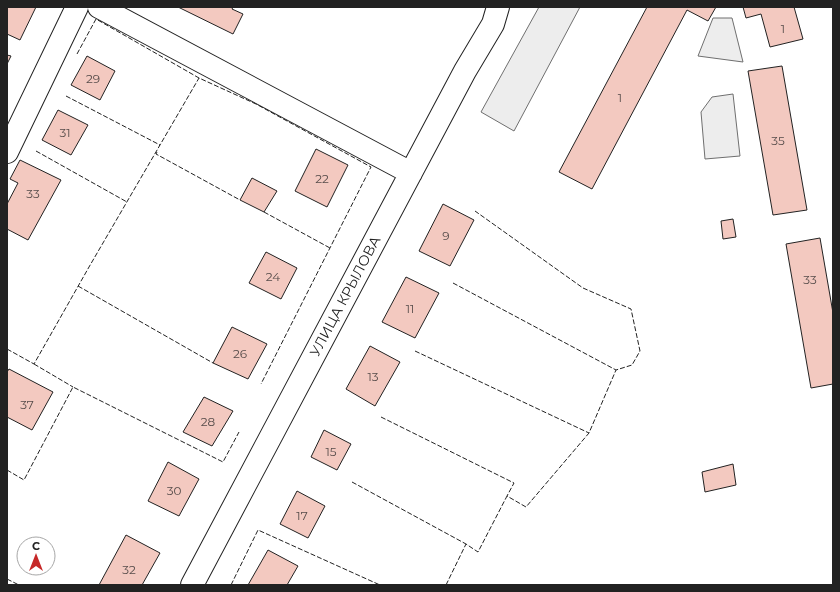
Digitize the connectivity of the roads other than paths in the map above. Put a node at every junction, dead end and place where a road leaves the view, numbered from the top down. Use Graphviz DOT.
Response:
graph roads {
  1 [pos="77,7"];
  2 [pos="99,7"];
  3 [pos="498,7"];
  4 [pos="7,152"];
  5 [pos="411,173"];
  6 [pos="192,585"];
  1 -- 4 [label="street"];
  2 -- 5 [label="street"];
  3 -- 5 [label="street, УЛИЦА КРЫЛОВА"];
  5 -- 6 [label="street, УЛИЦА КРЫЛОВА"];
}
